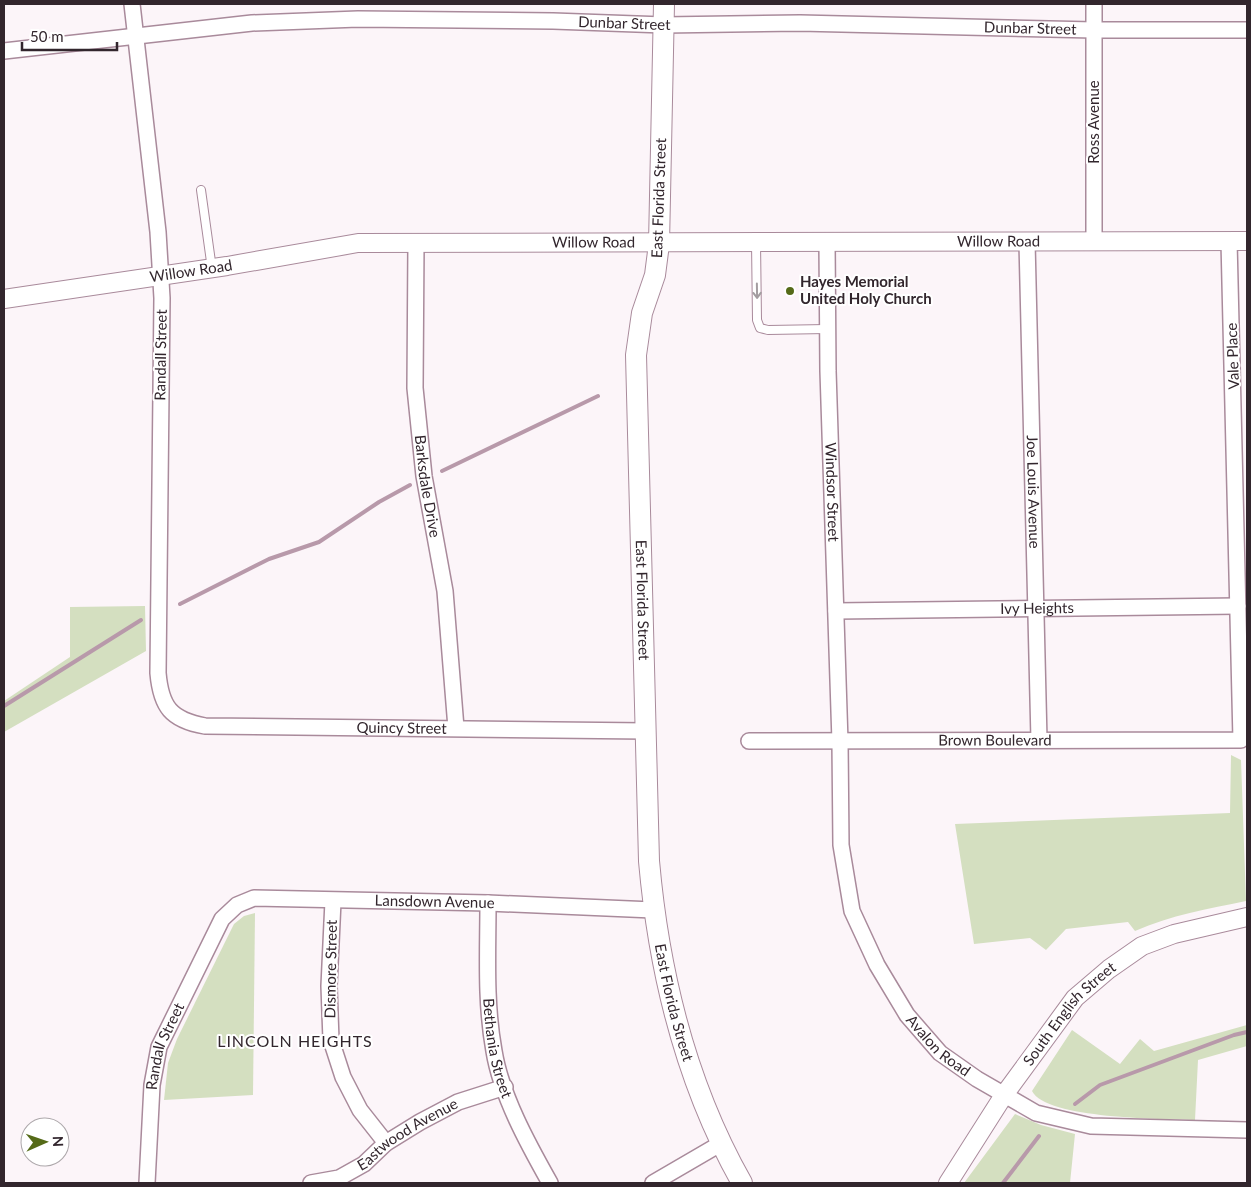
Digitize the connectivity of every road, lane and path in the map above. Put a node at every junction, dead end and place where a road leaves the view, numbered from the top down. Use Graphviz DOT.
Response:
graph roads {
  1 [pos="132,4"];
  2 [pos="664,4"];
  3 [pos="1094,4"];
  4 [pos="664,25"];
  5 [pos="1094,30"];
  6 [pos="1247,30"];
  7 [pos="136,35"];
  8 [pos="4,51"];
  9 [pos="201,190"];
  10 [pos="1094,241"];
  11 [pos="1229,241"];
  12 [pos="1247,241"];
  13 [pos="756,242"];
  14 [pos="827,242"];
  15 [pos="1027,242"];
  16 [pos="416,243"];
  17 [pos="659,244"];
  18 [pos="212,269"];
  19 [pos="161,276"];
  20 [pos="4,299"];
  21 [pos="828,329"];
  22 [pos="1238,606"];
  23 [pos="1037,608"];
  24 [pos="836,611"];
  25 [pos="1243,627"];
  26 [pos="165,706"];
  27 [pos="456,728"];
  28 [pos="646,731"];
  29 [pos="1039,740"];
  30 [pos="1241,740"];
  31 [pos="748,741"];
  32 [pos="840,742"];
  33 [pos="333,900"];
  34 [pos="488,903"];
  35 [pos="653,910"];
  36 [pos="1247,917"];
  37 [pos="222,919"];
  38 [pos="504,1087"];
  39 [pos="1004,1095"];
  40 [pos="1247,1130"];
  41 [pos="386,1143"];
  42 [pos="720,1144"];
  43 [pos="147,1183"];
  44 [pos="311,1183"];
  45 [pos="550,1183"];
  46 [pos="653,1183"];
  47 [pos="742,1183"];
  48 [pos="948,1183"];
  1 -- 7 [label="street, Randall Street"];
  2 -- 4 [label="main road, East Florida Street"];
  3 -- 5 [label="street, Ross Avenue"];
  4 -- 5 [label="street, Dunbar Street"];
  4 -- 7 [label="street, Dunbar Street"];
  4 -- 17 [label="main road, East Florida Street"];
  5 -- 6 [label="street, Dunbar Street"];
  5 -- 10 [label="street, Ross Avenue"];
  7 -- 8 [label="street, Dunbar Street"];
  7 -- 19 [label="street, Randall Street"];
  9 -- 18 [label="lane"];
  10 -- 11 [label="street, Willow Road"];
  10 -- 15 [label="street, Willow Road"];
  11 -- 12 [label="street, Willow Road"];
  11 -- 22 [label="street, Vale Place"];
  13 -- 14 [label="street, Willow Road"];
  13 -- 17 [label="street, Willow Road"];
  13 -- 21 [label="lane, one-way"];
  14 -- 15 [label="street, Willow Road"];
  14 -- 21 [label="street, Windsor Street"];
  15 -- 23 [label="street, Joe Louis Avenue"];
  16 -- 17 [label="street, Willow Road"];
  16 -- 18 [label="street, Willow Road"];
  16 -- 27 [label="street, Barksdale Drive"];
  17 -- 28 [label="main road, East Florida Street"];
  18 -- 19 [label="street, Willow Road"];
  19 -- 20 [label="street, Willow Road"];
  19 -- 26 [label="street, Randall Street"];
  21 -- 24 [label="street, Windsor Street"];
  22 -- 23 [label="street, Ivy Heights"];
  22 -- 25 [label="street, Vale Place"];
  23 -- 24 [label="street, Ivy Heights"];
  23 -- 29 [label="street, Joe Louis Avenue"];
  24 -- 32 [label="street, Windsor Street"];
  25 -- 30 [label="street, Vale Place"];
  26 -- 27 [label="street, Quincy Street"];
  27 -- 28 [label="street, Quincy Street"];
  28 -- 35 [label="main road, East Florida Street"];
  29 -- 30 [label="street, Brown Boulevard"];
  29 -- 32 [label="street, Brown Boulevard"];
  31 -- 32 [label="street, Brown Boulevard"];
  32 -- 39 [label="street, Avalon Road"];
  33 -- 34 [label="street, Lansdown Avenue"];
  33 -- 37 [label="street, Lansdown Avenue"];
  33 -- 41 [label="street, Dismore Street"];
  34 -- 35 [label="street, Lansdown Avenue"];
  34 -- 38 [label="street, Bethania Street"];
  35 -- 42 [label="main road, East Florida Street"];
  36 -- 39 [label="street, South English Street"];
  37 -- 43 [label="street, Randall Street"];
  38 -- 41 [label="street, Eastwood Avenue"];
  38 -- 45 [label="street, Bethania Street"];
  39 -- 40 [label="street, Avalon Road"];
  39 -- 48 [label="street, South English Street"];
  41 -- 44 [label="street, Eastwood Avenue"];
  42 -- 46 [label="street"];
  42 -- 47 [label="main road, East Florida Street"];
}
